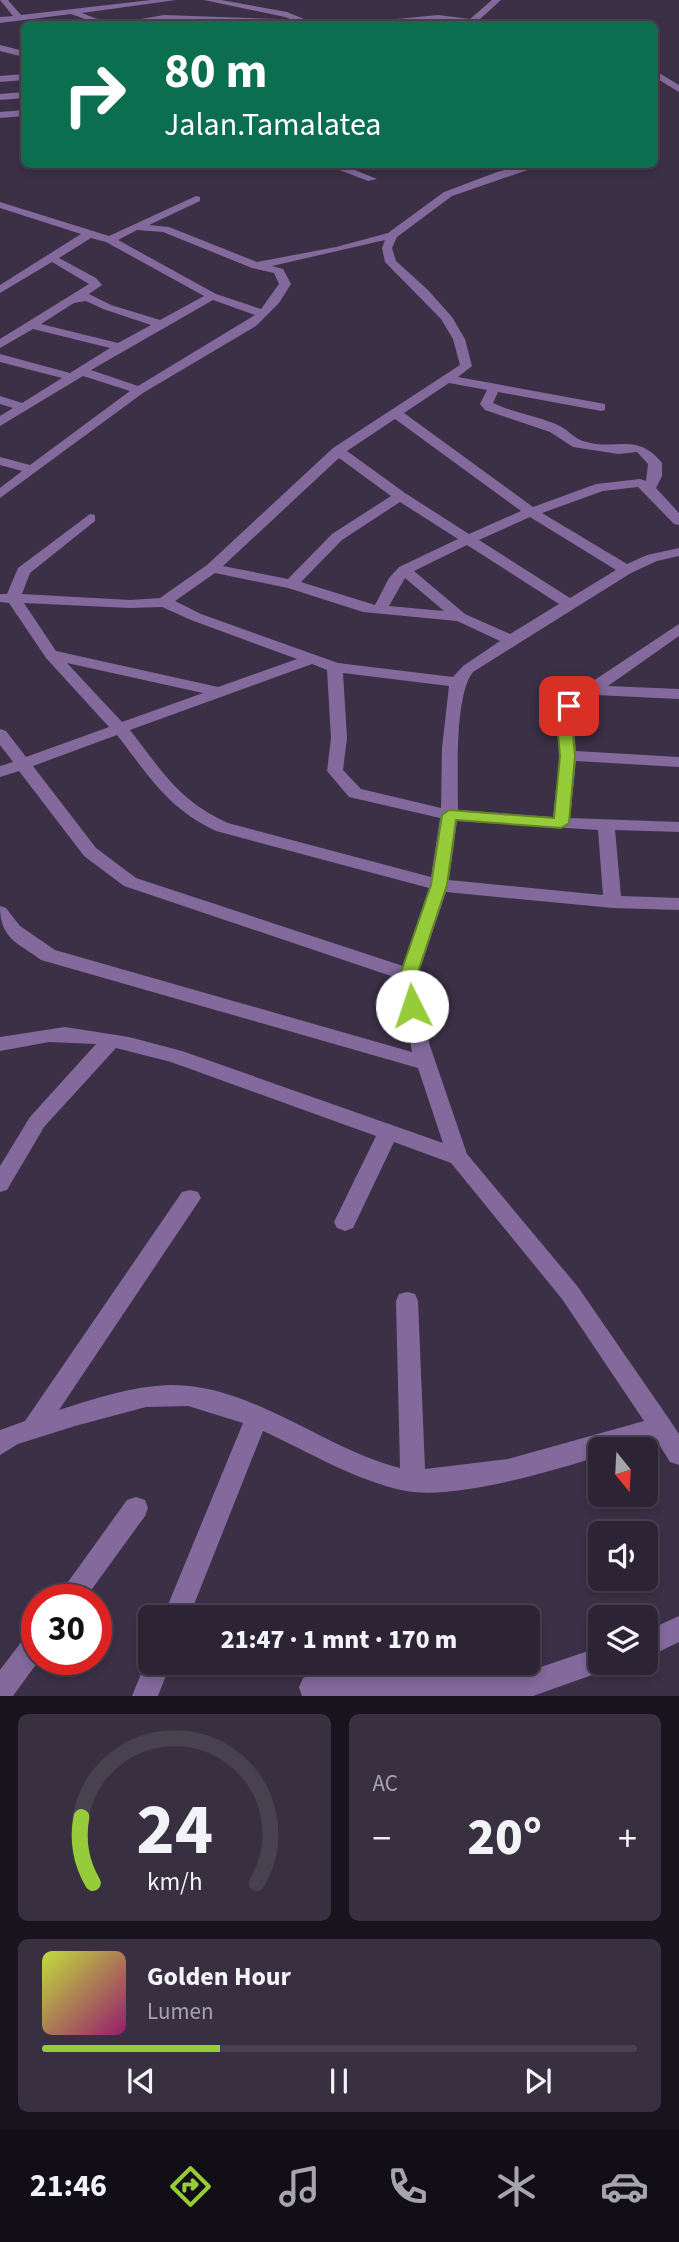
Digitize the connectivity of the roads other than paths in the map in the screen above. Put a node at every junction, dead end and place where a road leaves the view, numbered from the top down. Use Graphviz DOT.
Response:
graph roads {
  1 [pos="4,0"];
  2 [pos="59,0"];
  3 [pos="172,0"];
  4 [pos="206,0"];
  5 [pos="497,0"];
  6 [pos="156,1"];
  7 [pos="115,3"];
  8 [pos="68,11"];
  9 [pos="19,18"];
  10 [pos="180,19"];
  11 [pos="0,20"];
  12 [pos="97,21"];
  13 [pos="136,21"];
  14 [pos="216,21"];
  15 [pos="300,21"];
  16 [pos="401,21"];
  17 [pos="472,21"];
  18 [pos="0,48"];
  19 [pos="20,54"];
  20 [pos="7,61"];
  21 [pos="658,76"];
  22 [pos="21,77"];
  23 [pos="0,79"];
  24 [pos="679,89"];
  25 [pos="21,95"];
  26 [pos="0,97"];
  27 [pos="21,113"];
  28 [pos="0,115"];
  29 [pos="340,168"];
  30 [pos="526,168"];
  31 [pos="372,179"];
  32 [pos="196,199"];
  33 [pos="0,205"];
  34 [pos="135,227"];
  35 [pos="91,233"];
  36 [pos="392,235"];
  37 [pos="110,240"];
  38 [pos="52,258"];
  39 [pos="256,265"];
  40 [pos="0,290"];
  41 [pos="212,296"];
  42 [pos="75,300"];
  43 [pos="263,314"];
  44 [pos="159,324"];
  45 [pos="31,325"];
  46 [pos="0,344"];
  47 [pos="120,347"];
  48 [pos="0,358"];
  49 [pos="77,374"];
  50 [pos="449,379"];
  51 [pos="495,386"];
  52 [pos="139,390"];
  53 [pos="0,400"];
  54 [pos="21,407"];
  55 [pos="601,407"];
  56 [pos="397,414"];
  57 [pos="0,422"];
  58 [pos="338,451"];
  59 [pos="0,461"];
  60 [pos="31,469"];
  61 [pos="649,488"];
  62 [pos="0,494"];
  63 [pos="400,496"];
  64 [pos="531,512"];
  65 [pos="90,518"];
  66 [pos="679,522"];
  67 [pos="469,540"];
  68 [pos="679,552"];
  69 [pos="212,568"];
  70 [pos="404,570"];
  71 [pos="626,570"];
  72 [pos="291,584"];
  73 [pos="7,598"];
  74 [pos="164,601"];
  75 [pos="571,605"];
  76 [pos="379,611"];
  77 [pos="460,617"];
  78 [pos="679,629"];
  79 [pos="511,640"];
  80 [pos="51,655"];
  81 [pos="311,659"];
  82 [pos="335,667"];
  83 [pos="457,682"];
  84 [pos="590,690"];
  85 [pos="217,692"];
  86 [pos="679,694"];
  87 [pos="120,729"];
  88 [pos="0,734"];
  89 [pos="568,756"];
  90 [pos="679,762"];
  91 [pos="24,763"];
  92 [pos="0,772"];
  93 [pos="449,815"];
  94 [pos="561,823"];
  95 [pos="606,824"];
  96 [pos="679,827"];
  97 [pos="439,885"];
  98 [pos="613,902"];
  99 [pos="679,904"];
  100 [pos="0,912"];
  101 [pos="409,975"];
  102 [pos="111,1041"];
  103 [pos="0,1044"];
  104 [pos="426,1063"];
  105 [pos="388,1132"];
  106 [pos="458,1157"];
  107 [pos="0,1184"];
  108 [pos="191,1198"];
  109 [pos="345,1222"];
  110 [pos="407,1301"];
  111 [pos="256,1419"];
  112 [pos="661,1426"];
  113 [pos="33,1429"];
  114 [pos="0,1444"];
  115 [pos="679,1454"];
  116 [pos="413,1481"];
  117 [pos="136,1508"];
  118 [pos="80,1584"];
  119 [pos="181,1605"];
  120 [pos="679,1628"];
  121 [pos="658,1639"];
  122 [pos="21,1664"];
  123 [pos="588,1665"];
  124 [pos="153,1675"];
  125 [pos="312,1687"];
  126 [pos="521,1691"];
  127 [pos="0,1692"];
  128 [pos="145,1696"];
  1 -- 9 [label="street"];
  2 -- 8 [label="street"];
  3 -- 6 [label="street"];
  4 -- 10 [label="street"];
  4 -- 15 [label="street"];
  5 -- 17 [label="street"];
  6 -- 7 [label="street"];
  7 -- 8 [label="street"];
  8 -- 9 [label="street"];
  8 -- 12 [label="street"];
  9 -- 11 [label="street"];
  10 -- 13 [label="street"];
  10 -- 14 [label="street"];
  16 -- 17 [label="street"];
  18 -- 19 [label="street"];
  19 -- 20 [label="street"];
  21 -- 24 [label="street"];
  22 -- 23 [label="street"];
  25 -- 26 [label="street"];
  27 -- 28 [label="street"];
  29 -- 31 [label="street"];
  30 -- 36 [label="street"];
  32 -- 34 [label="street"];
  33 -- 35 [label="street"];
  34 -- 37 [label="street"];
  34 -- 39 [label="street"];
  35 -- 37 [label="street"];
  35 -- 38 [label="street"];
  36 -- 39 [label="street"];
  36 -- 50 [label="street"];
  37 -- 41 [label="street"];
  38 -- 40 [label="street"];
  38 -- 42 [label="street"];
  39 -- 43 [label="street"];
  41 -- 43 [label="street"];
  41 -- 44 [label="street"];
  42 -- 44 [label="street"];
  42 -- 45 [label="street"];
  43 -- 52 [label="street"];
  44 -- 47 [label="street"];
  45 -- 46 [label="street"];
  45 -- 47 [label="street"];
  47 -- 49 [label="street"];
  48 -- 49 [label="street"];
  49 -- 52 [label="street"];
  49 -- 54 [label="street"];
  50 -- 51 [label="street"];
  50 -- 56 [label="street"];
  51 -- 55 [label="street"];
  51 -- 61 [label="street"];
  52 -- 60 [label="street"];
  53 -- 54 [label="street"];
  54 -- 57 [label="street"];
  56 -- 58 [label="street"];
  56 -- 64 [label="street"];
  58 -- 63 [label="street"];
  58 -- 69 [label="street"];
  59 -- 60 [label="street"];
  60 -- 62 [label="street"];
  61 -- 64 [label="street"];
  61 -- 66 [label="street"];
  63 -- 67 [label="street"];
  63 -- 72 [label="street"];
  64 -- 67 [label="street"];
  64 -- 71 [label="street"];
  65 -- 73 [label="street"];
  67 -- 70 [label="street"];
  67 -- 75 [label="street"];
  68 -- 71 [label="street"];
  69 -- 72 [label="street"];
  69 -- 74 [label="street"];
  70 -- 76 [label="street"];
  70 -- 77 [label="street"];
  71 -- 75 [label="street"];
  72 -- 76 [label="street"];
  73 -- 74 [label="street"];
  73 -- 80 [label="street"];
  74 -- 81 [label="street"];
  75 -- 79 [label="street"];
  76 -- 77 [label="street"];
  77 -- 79 [label="street"];
  78 -- 84 [label="street"];
  79 -- 83 [label="street"];
  80 -- 85 [label="street"];
  80 -- 87 [label="street"];
  81 -- 82 [label="street"];
  81 -- 85 [label="street"];
  82 -- 83 [label="street"];
  82 -- 93 [label="street"];
  83 -- 93 [label="street"];
  84 -- 86 [label="street"];
  84 -- 89 [label="street"];
  85 -- 87 [label="street"];
  87 -- 91 [label="street"];
  87 -- 97 [label="street"];
  88 -- 91 [label="street"];
  89 -- 90 [label="street"];
  89 -- 94 [label="street"];
  91 -- 92 [label="street"];
  91 -- 101 [label="street"];
  93 -- 94 [label="street"];
  93 -- 97 [label="street"];
  94 -- 95 [label="street"];
  95 -- 96 [label="street"];
  95 -- 98 [label="street"];
  97 -- 98 [label="street"];
  97 -- 101 [label="street"];
  98 -- 99 [label="street"];
  100 -- 104 [label="street"];
  101 -- 104 [label="street"];
  102 -- 103 [label="street"];
  102 -- 105 [label="street"];
  102 -- 107 [label="street"];
  104 -- 106 [label="street"];
  105 -- 106 [label="street"];
  105 -- 109 [label="street"];
  106 -- 112 [label="street"];
  108 -- 113 [label="street"];
  110 -- 116 [label="street"];
  111 -- 113 [label="street"];
  111 -- 116 [label="street"];
  111 -- 119 [label="street"];
  112 -- 115 [label="street"];
  112 -- 116 [label="street"];
  113 -- 114 [label="street"];
  117 -- 118 [label="street"];
  120 -- 121 [label="street"];
  122 -- 127 [label="street"];
  123 -- 126 [label="street"];
  124 -- 128 [label="street"];
  125 -- 126 [label="street"];
}
